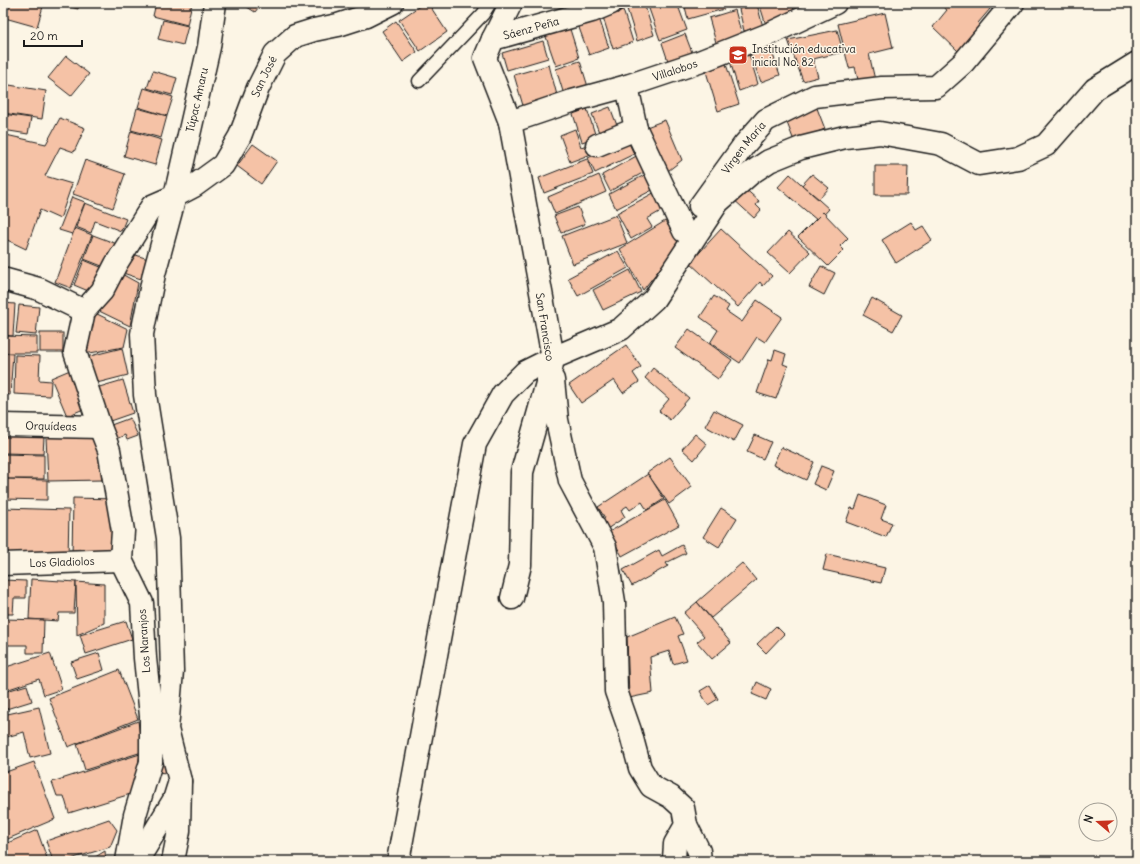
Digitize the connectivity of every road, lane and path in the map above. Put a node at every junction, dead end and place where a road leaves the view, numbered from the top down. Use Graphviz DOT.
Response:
graph roads {
  1 [pos="215,3"];
  2 [pos="392,3"];
  3 [pos="490,3"];
  4 [pos="511,3"];
  5 [pos="611,3"];
  6 [pos="835,3"];
  7 [pos="1013,3"];
  8 [pos="489,49"];
  9 [pos="1137,63"];
  10 [pos="419,81"];
  11 [pos="627,86"];
  12 [pos="510,122"];
  13 [pos="636,128"];
  14 [pos="597,145"];
  15 [pos="175,196"];
  16 [pos="686,240"];
  17 [pos="3,279"];
  18 [pos="84,311"];
  19 [pos="552,363"];
  20 [pos="3,425"];
  21 [pos="100,427"];
  22 [pos="121,560"];
  23 [pos="3,564"];
  24 [pos="512,598"];
  25 [pos="180,781"];
  26 [pos="686,825"];
  27 [pos="127,861"];
  28 [pos="137,861"];
  29 [pos="173,861"];
  30 [pos="398,861"];
  31 [pos="676,861"];
  32 [pos="700,861"];
  1 -- 15 [label="street, Túpac Amaru"];
  2 -- 15 [label="street, San José"];
  3 -- 10 [label="lane"];
  4 -- 8 [label="street"];
  5 -- 8 [label="street, Sáenz Peña"];
  6 -- 11 [label="street, Villalobos"];
  7 -- 16 [label="street, Virgen María"];
  8 -- 12 [label="street, San Francisco"];
  9 -- 16 [label="street"];
  11 -- 12 [label="street, Villalobos"];
  11 -- 13 [label="street"];
  12 -- 19 [label="street, San Francisco"];
  13 -- 14 [label="street"];
  13 -- 16 [label="street"];
  15 -- 18 [label="street, San José"];
  15 -- 25 [label="street, Túpac Amaru"];
  16 -- 19 [label="street, Virgen María"];
  17 -- 18 [label="street"];
  18 -- 21 [label="street, Los Naranjos"];
  19 -- 24 [label="street, San Francisco"];
  19 -- 26 [label="street"];
  19 -- 30 [label="street, Virgen María"];
  20 -- 21 [label="street, Orquídeas"];
  21 -- 22 [label="street, Los Naranjos"];
  22 -- 23 [label="street, Los Gladiolos"];
  22 -- 27 [label="street, Los Naranjos"];
  25 -- 28 [label="street"];
  25 -- 29 [label="street, Túpac Amaru"];
  26 -- 31 [label="street"];
  26 -- 32 [label="street"];
}
